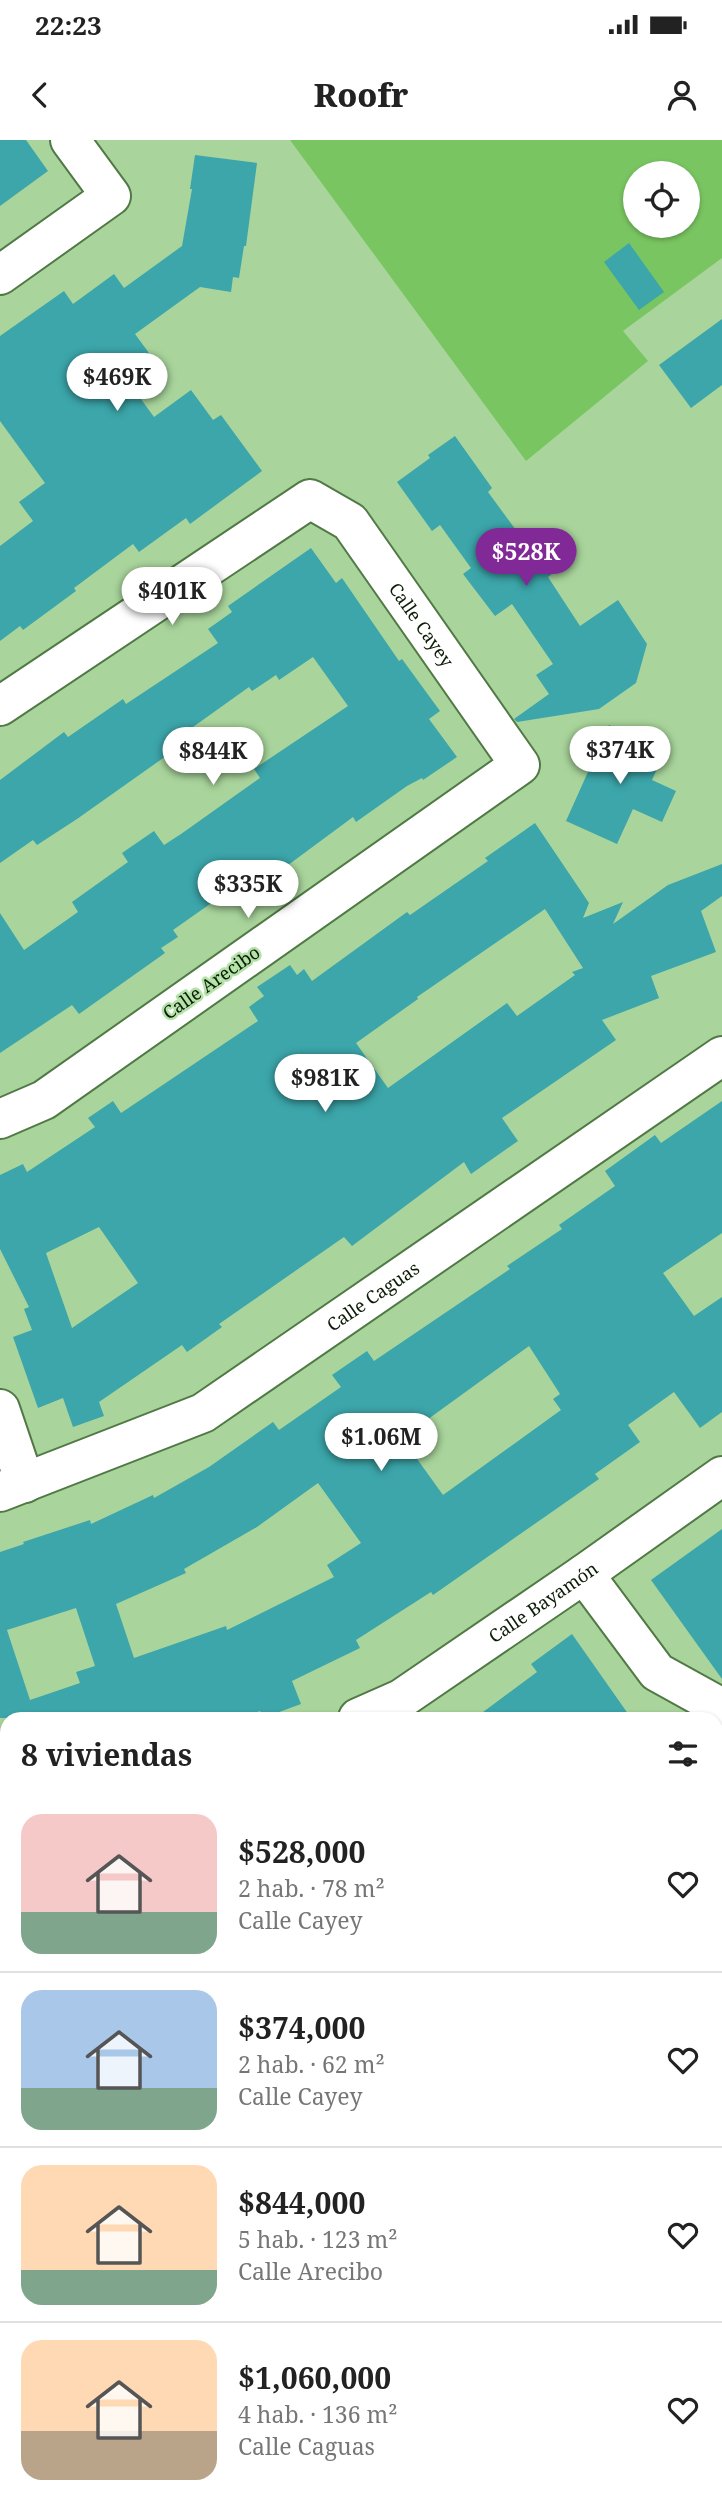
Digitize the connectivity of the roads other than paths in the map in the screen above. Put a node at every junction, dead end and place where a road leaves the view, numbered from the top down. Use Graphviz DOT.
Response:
graph roads {
  1 [pos="70,140"];
  2 [pos="0,275"];
  3 [pos="0,706"];
  4 [pos="520,765"];
  5 [pos="722,1056"];
  6 [pos="0,1119"];
  7 [pos="0,1409"];
  8 [pos="722,1476"];
  9 [pos="12,1488"];
  10 [pos="584,1574"];
  11 [pos="722,1708"];
  12 [pos="405,1709"];
  1 -- 2 [label="street"];
  3 -- 4 [label="street, Calle Cayey"];
  4 -- 6 [label="street, Calle Arecibo"];
  5 -- 9 [label="street, Calle Caguas"];
  7 -- 9 [label="street"];
  8 -- 10 [label="street, Calle Bayamón"];
  10 -- 11 [label="street"];
  10 -- 12 [label="street, Calle Bayamón"];
}
